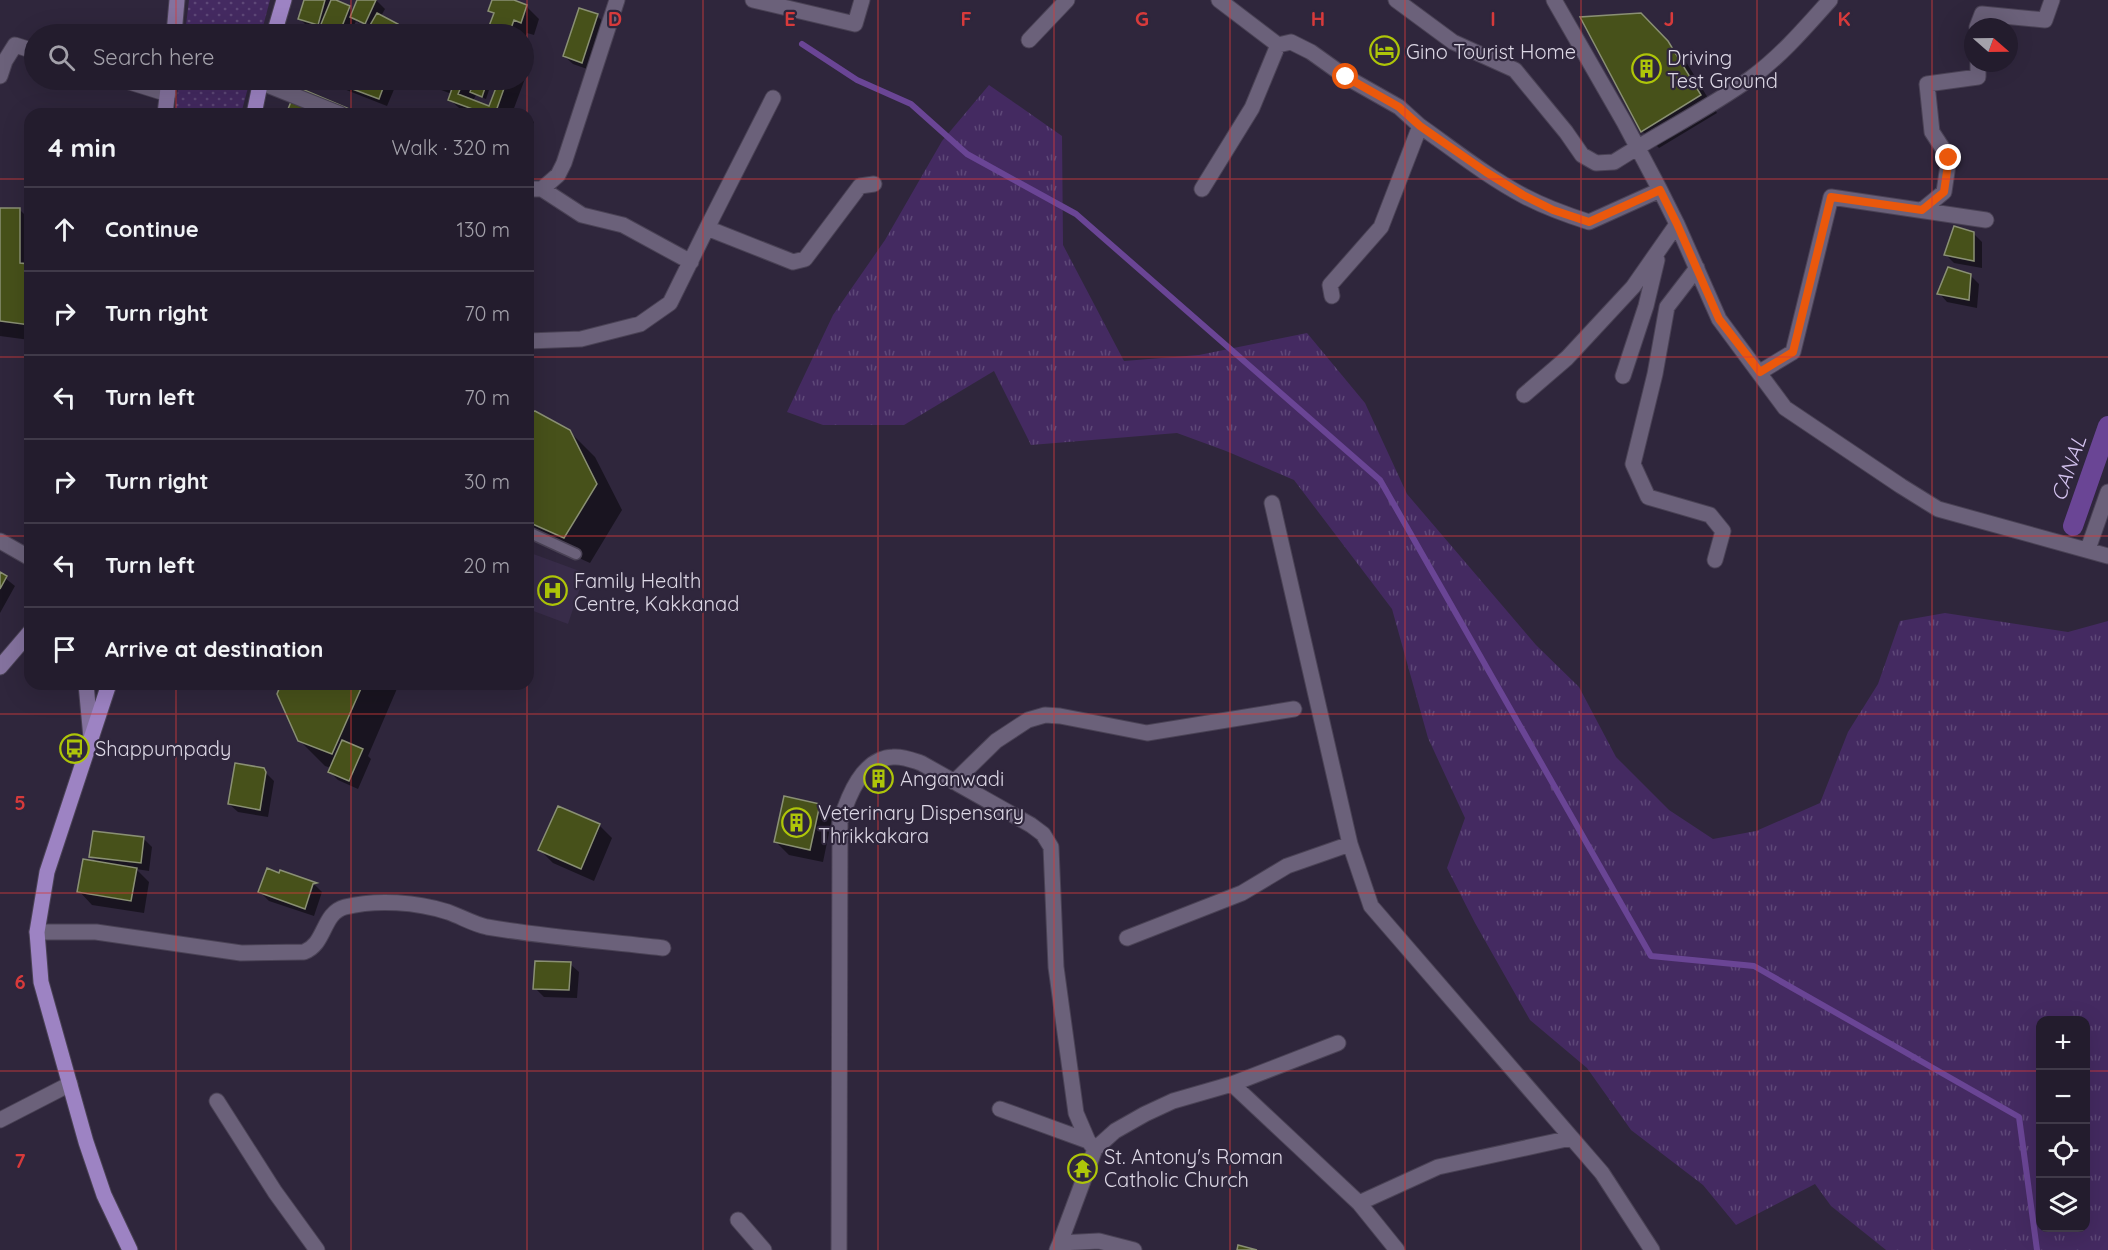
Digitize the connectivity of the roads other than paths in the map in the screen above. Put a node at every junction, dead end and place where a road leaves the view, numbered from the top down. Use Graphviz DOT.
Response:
graph roads {
  1 [pos="177,0"];
  2 [pos="284,0"];
  3 [pos="617,0"];
  4 [pos="753,0"];
  5 [pos="862,0"];
  6 [pos="1067,0"];
  7 [pos="1219,0"];
  8 [pos="1396,0"];
  9 [pos="1554,0"];
  10 [pos="1830,0"];
  11 [pos="2052,0"];
  12 [pos="1981,18"];
  13 [pos="175,24"];
  14 [pos="277,24"];
  15 [pos="1029,40"];
  16 [pos="1278,45"];
  17 [pos="24,48"];
  18 [pos="1978,72"];
  19 [pos="0,76"];
  20 [pos="169,90"];
  21 [pos="259,90"];
  22 [pos="283,90"];
  23 [pos="772,98"];
  24 [pos="166,108"];
  25 [pos="255,108"];
  26 [pos="326,108"];
  27 [pos="1420,126"];
  28 [pos="1637,147"];
  29 [pos="874,184"];
  30 [pos="535,189"];
  31 [pos="1202,189"];
  32 [pos="1660,190"];
  33 [pos="1922,210"];
  34 [pos="1986,219"];
  35 [pos="1677,224"];
  36 [pos="707,228"];
  37 [pos="1659,251"];
  38 [pos="691,262"];
  39 [pos="1696,268"];
  40 [pos="1332,297"];
  41 [pos="534,341"];
  42 [pos="1760,372"];
  43 [pos="1623,376"];
  44 [pos="1524,395"];
  45 [pos="2108,492"];
  46 [pos="1272,503"];
  47 [pos="534,535"];
  48 [pos="0,541"];
  49 [pos="2088,549"];
  50 [pos="576,554"];
  51 [pos="24,555"];
  52 [pos="2108,556"];
  53 [pos="1715,560"];
  54 [pos="24,639"];
  55 [pos="0,667"];
  56 [pos="86,690"];
  57 [pos="107,690"];
  58 [pos="1294,709"];
  59 [pos="90,738"];
  60 [pos="954,782"];
  61 [pos="1350,844"];
  62 [pos="37,932"];
  63 [pos="1127,938"];
  64 [pos="663,948"];
  65 [pos="1338,1044"];
  66 [pos="70,1084"];
  67 [pos="1232,1084"];
  68 [pos="217,1101"];
  69 [pos="1000,1109"];
  70 [pos="0,1120"];
  71 [pos="1572,1138"];
  72 [pos="1092,1145"];
  73 [pos="1359,1203"];
  74 [pos="738,1220"];
  75 [pos="1059,1246"];
  76 [pos="130,1250"];
  77 [pos="317,1250"];
  78 [pos="764,1250"];
  79 [pos="839,1250"];
  80 [pos="1134,1250"];
  81 [pos="1397,1250"];
  82 [pos="1652,1250"];
  1 -- 13 [label="street"];
  2 -- 14 [label="main road"];
  3 -- 30 [label="street"];
  4 -- 5 [label="street"];
  6 -- 15 [label="street"];
  7 -- 16 [label="street"];
  8 -- 28 [label="street"];
  9 -- 28 [label="street"];
  10 -- 28 [label="street"];
  11 -- 12 [label="street"];
  16 -- 27 [label="street"];
  16 -- 31 [label="street"];
  17 -- 19 [label="street"];
  18 -- 33 [label="street"];
  20 -- 24 [label="street"];
  21 -- 25 [label="main road"];
  22 -- 26 [label="street"];
  23 -- 36 [label="street"];
  27 -- 32 [label="street"];
  27 -- 40 [label="street"];
  28 -- 32 [label="street"];
  29 -- 36 [label="street"];
  30 -- 38 [label="street"];
  32 -- 35 [label="street"];
  33 -- 34 [label="street"];
  33 -- 42 [label="street"];
  35 -- 37 [label="street"];
  35 -- 39 [label="street"];
  36 -- 38 [label="street"];
  37 -- 43 [label="street"];
  37 -- 44 [label="street"];
  38 -- 41 [label="street"];
  39 -- 42 [label="street"];
  39 -- 53 [label="street"];
  42 -- 49 [label="street"];
  45 -- 49 [label="street"];
  46 -- 61 [label="street"];
  47 -- 50 [label="lane"];
  48 -- 51 [label="street"];
  49 -- 52 [label="street"];
  54 -- 55 [label="street"];
  56 -- 59 [label="street"];
  57 -- 59 [label="main road"];
  58 -- 60 [label="street"];
  59 -- 62 [label="main road"];
  60 -- 72 [label="street"];
  60 -- 79 [label="street"];
  61 -- 63 [label="street"];
  61 -- 71 [label="street"];
  62 -- 64 [label="street"];
  62 -- 66 [label="main road"];
  65 -- 67 [label="street"];
  66 -- 70 [label="street"];
  66 -- 76 [label="main road"];
  67 -- 72 [label="street"];
  67 -- 73 [label="street"];
  68 -- 77 [label="street"];
  69 -- 72 [label="street"];
  71 -- 73 [label="street"];
  71 -- 82 [label="street"];
  72 -- 75 [label="street"];
  73 -- 81 [label="street"];
  74 -- 78 [label="street"];
  75 -- 80 [label="street"];
}
